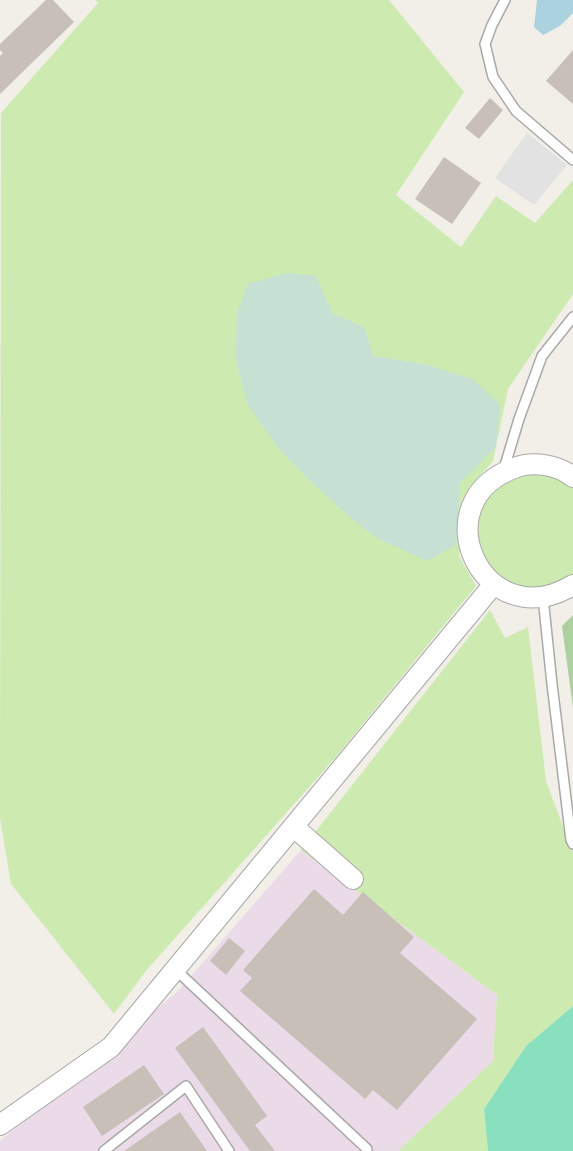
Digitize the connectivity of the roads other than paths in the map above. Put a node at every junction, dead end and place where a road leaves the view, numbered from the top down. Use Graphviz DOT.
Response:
graph roads {
  1 [pos="505,0"];
  2 [pos="573,160"];
  3 [pos="573,316"];
  4 [pos="502,472"];
  5 [pos="573,477"];
  6 [pos="494,584"];
  7 [pos="573,585"];
  8 [pos="543,597"];
  9 [pos="294,827"];
  10 [pos="573,844"];
  11 [pos="353,879"];
  12 [pos="176,969"];
  13 [pos="0,1125"];
  14 [pos="368,1149"];
  15 [pos="104,1151"];
  16 [pos="229,1151"];
  1 -- 2 [label="lane"];
  3 -- 4 [label="lane"];
  4 -- 5 [label="street"];
  4 -- 6 [label="street"];
  6 -- 8 [label="street"];
  6 -- 9 [label="street"];
  7 -- 8 [label="street"];
  8 -- 10 [label="lane"];
  9 -- 11 [label="street"];
  9 -- 12 [label="street"];
  12 -- 13 [label="street"];
  12 -- 14 [label="lane"];
  15 -- 16 [label="lane"];
}
